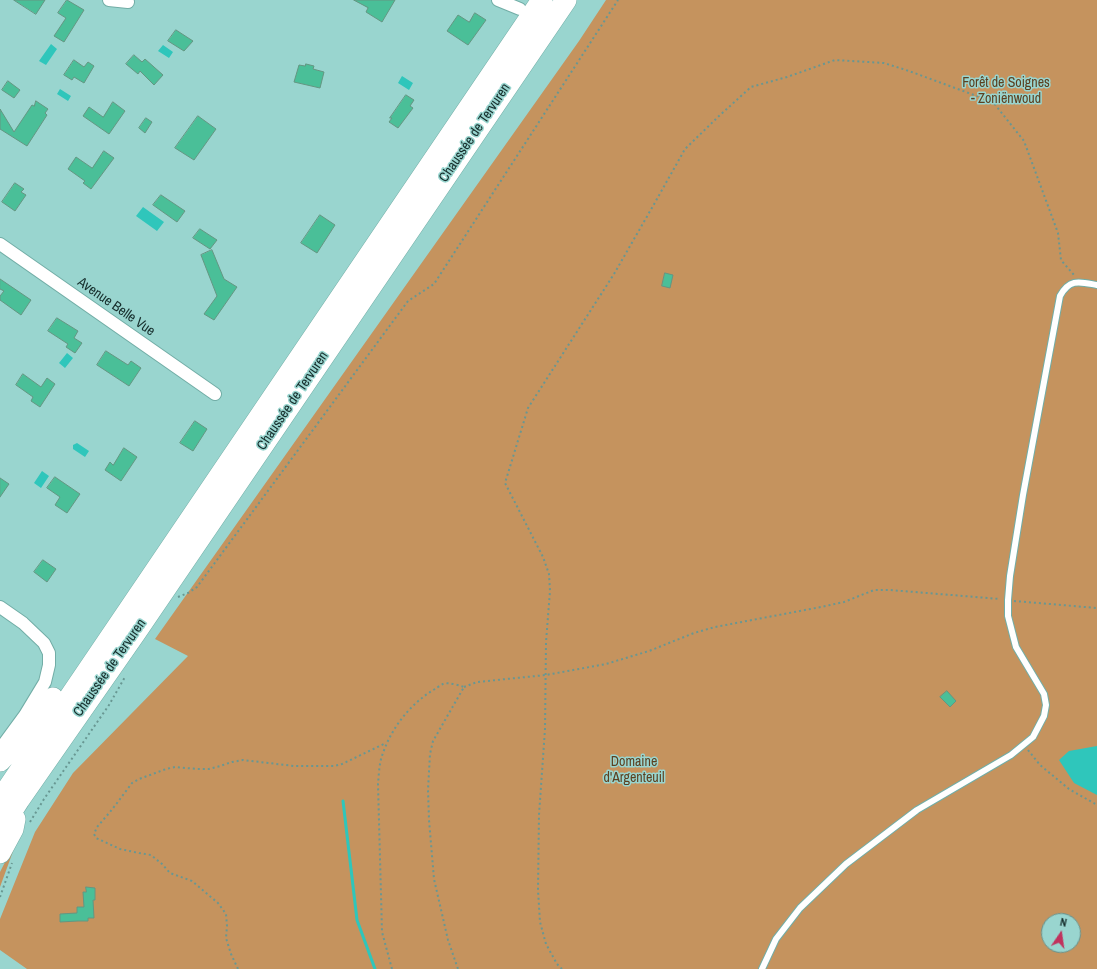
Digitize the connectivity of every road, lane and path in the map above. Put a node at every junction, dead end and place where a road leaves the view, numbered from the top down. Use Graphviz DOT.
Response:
graph roads {
  1 [pos="109,0"];
  2 [pos="498,0"];
  3 [pos="542,0"];
  4 [pos="566,0"];
  5 [pos="618,0"];
  6 [pos="128,2"];
  7 [pos="520,9"];
  8 [pos="0,244"];
  9 [pos="1080,282"];
  10 [pos="1097,286"];
  11 [pos="215,394"];
  12 [pos="177,598"];
  13 [pos="1008,600"];
  14 [pos="0,607"];
  15 [pos="1097,608"];
  16 [pos="90,666"];
  17 [pos="546,675"];
  18 [pos="125,676"];
  19 [pos="464,687"];
  20 [pos="387,743"];
  21 [pos="1023,745"];
  22 [pos="0,750"];
  23 [pos="0,761"];
  24 [pos="7,800"];
  25 [pos="1097,805"];
  26 [pos="29,825"];
  27 [pos="0,830"];
  28 [pos="7,856"];
  29 [pos="0,897"];
  30 [pos="238,969"];
  31 [pos="392,969"];
  32 [pos="458,969"];
  33 [pos="562,969"];
  34 [pos="762,969"];
  1 -- 6 [label="street"];
  2 -- 7 [label="street"];
  3 -- 16 [label="highway, Chaussée de Tervuren"];
  4 -- 24 [label="highway, Chaussée de Tervuren"];
  5 -- 12 [label="path"];
  8 -- 11 [label="street, Avenue Belle Vue"];
  9 -- 10 [label="lane"];
  9 -- 13 [label="lane"];
  9 -- 17 [label="path"];
  13 -- 15 [label="path"];
  13 -- 17 [label="path"];
  13 -- 21 [label="lane"];
  14 -- 22 [label="street"];
  16 -- 23 [label="highway"];
  16 -- 24 [label="highway, Chaussée de Tervuren"];
  17 -- 19 [label="path"];
  17 -- 33 [label="path"];
  18 -- 26 [label="path"];
  19 -- 20 [label="path"];
  19 -- 32 [label="path"];
  20 -- 30 [label="path"];
  20 -- 31 [label="path"];
  21 -- 25 [label="path"];
  21 -- 34 [label="lane"];
  24 -- 27 [label="highway"];
  24 -- 28 [label="highway"];
  28 -- 29 [label="path"];
}
